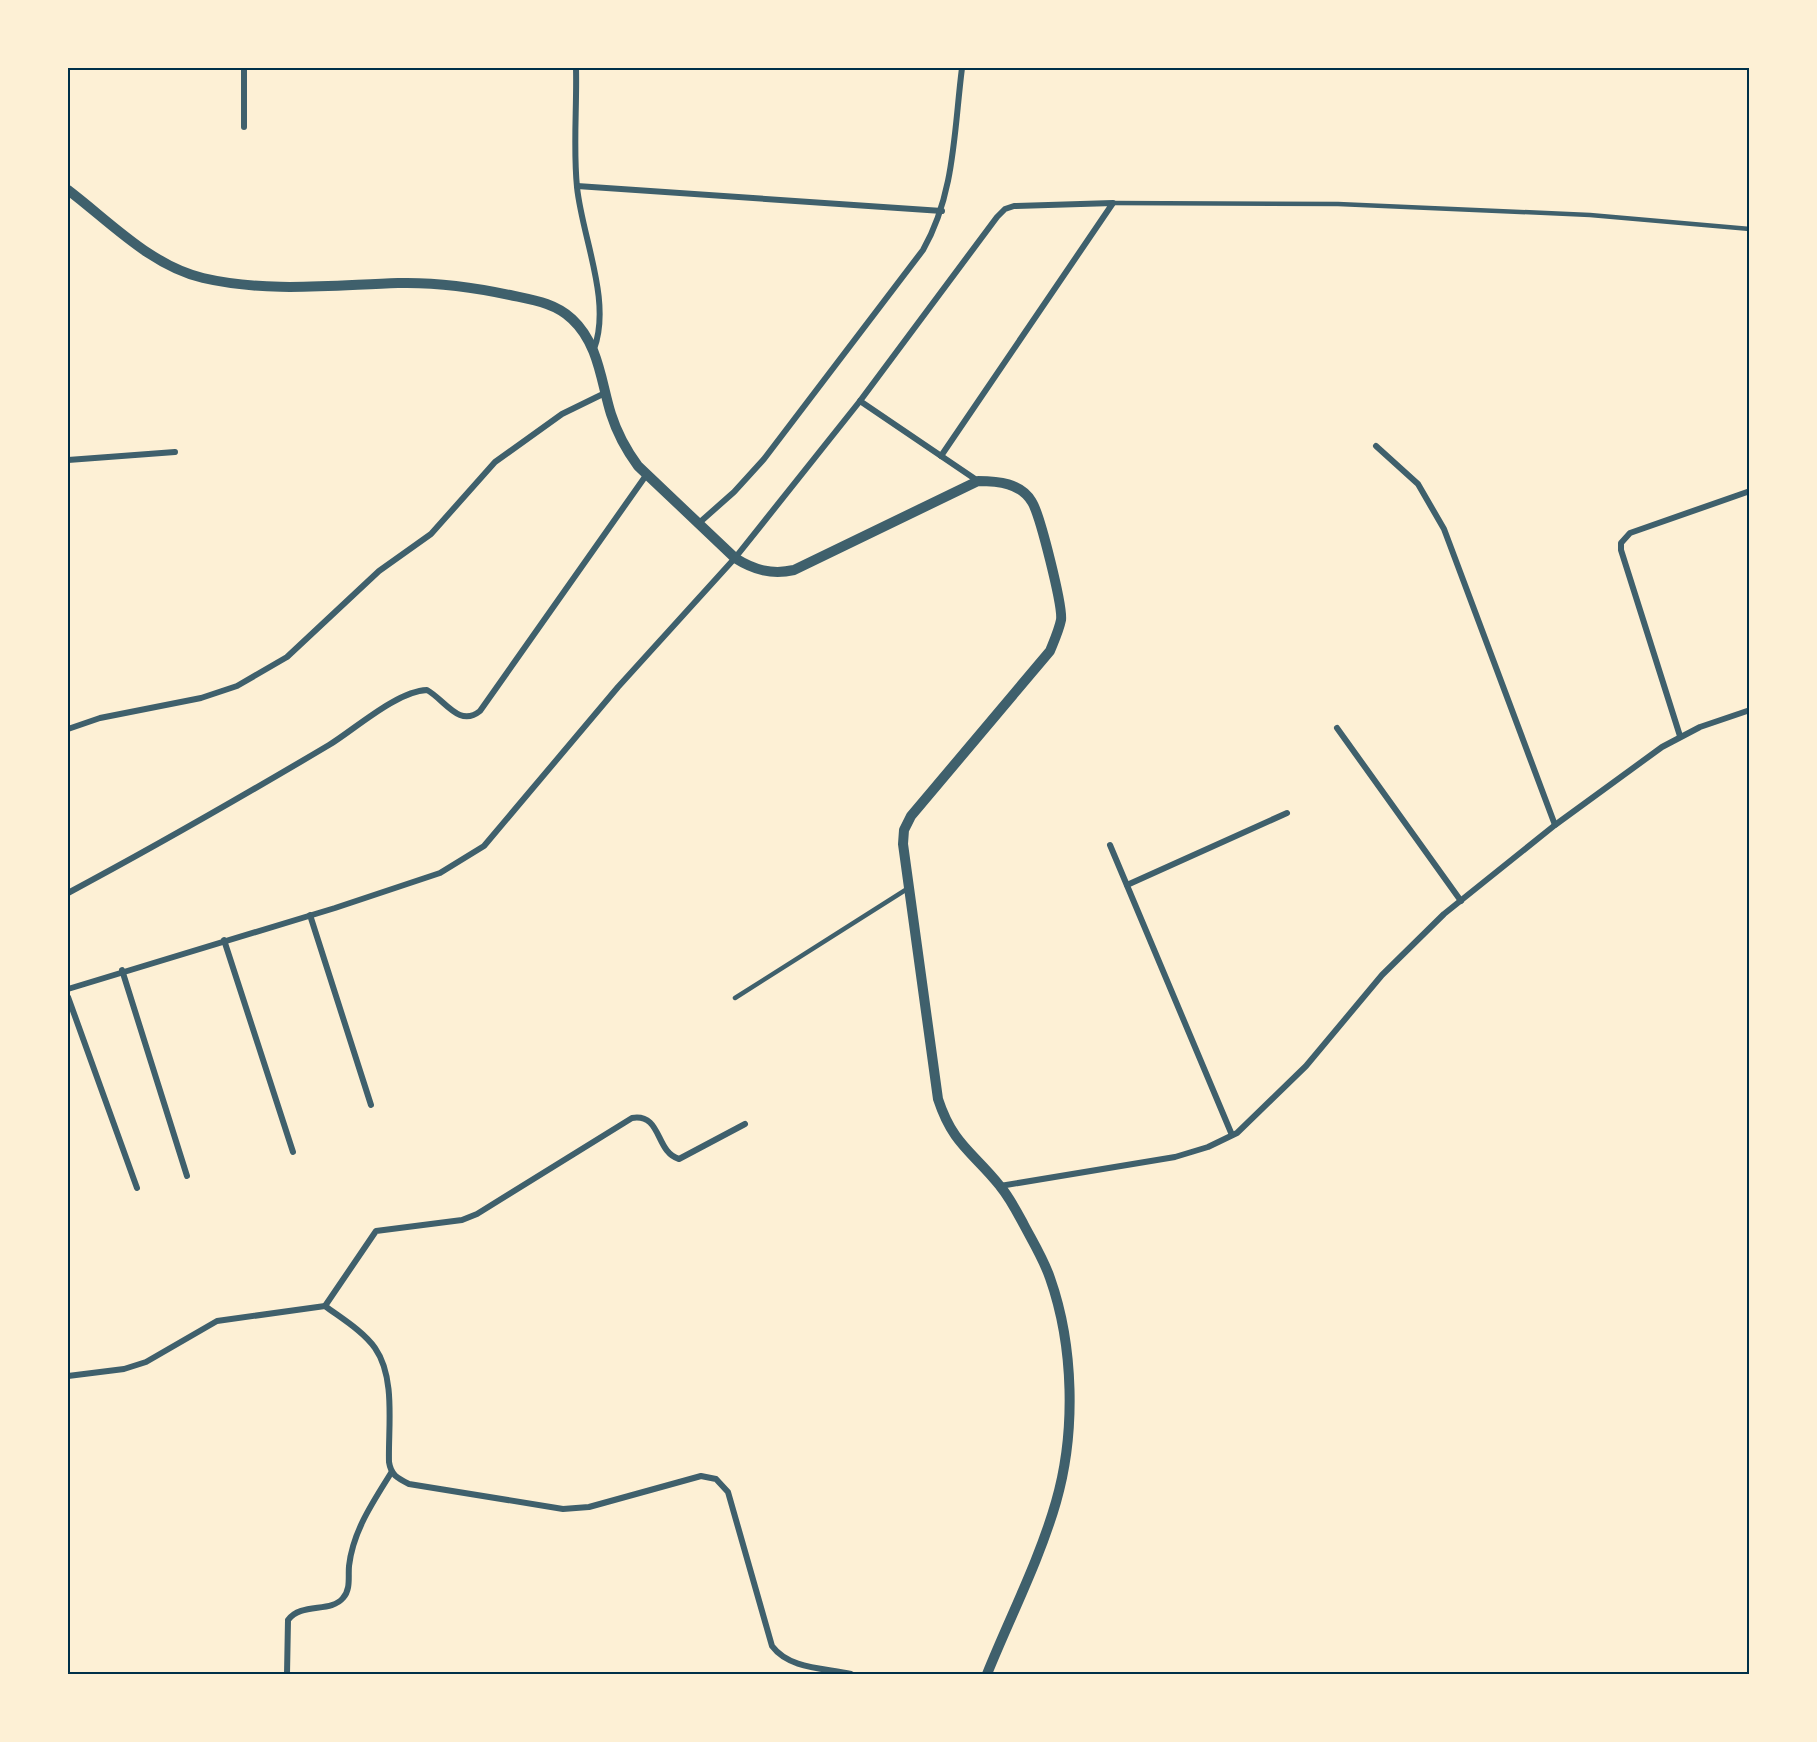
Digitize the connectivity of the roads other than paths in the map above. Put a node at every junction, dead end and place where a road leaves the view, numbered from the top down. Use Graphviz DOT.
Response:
graph roads {
  1 [pos="244,68"];
  2 [pos="576,68"];
  3 [pos="962,68"];
  4 [pos="243,128"];
  5 [pos="577,186"];
  6 [pos="68,190"];
  7 [pos="1113,203"];
  8 [pos="942,212"];
  9 [pos="1749,229"];
  10 [pos="594,349"];
  11 [pos="605,393"];
  12 [pos="861,401"];
  13 [pos="1376,446"];
  14 [pos="174,452"];
  15 [pos="940,456"];
  16 [pos="68,460"];
  17 [pos="647,474"];
  18 [pos="978,481"];
  19 [pos="1749,491"];
  20 [pos="702,526"];
  21 [pos="730,554"];
  22 [pos="1749,710"];
  23 [pos="1337,728"];
  24 [pos="68,729"];
  25 [pos="1680,736"];
  26 [pos="1287,813"];
  27 [pos="1555,825"];
  28 [pos="1110,845"];
  29 [pos="1127,885"];
  30 [pos="908,888"];
  31 [pos="68,893"];
  32 [pos="1461,900"];
  33 [pos="310,915"];
  34 [pos="224,940"];
  35 [pos="122,970"];
  36 [pos="68,988"];
  37 [pos="68,997"];
  38 [pos="735,998"];
  39 [pos="371,1105"];
  40 [pos="745,1124"];
  41 [pos="1232,1135"];
  42 [pos="293,1152"];
  43 [pos="188,1176"];
  44 [pos="1000,1186"];
  45 [pos="137,1188"];
  46 [pos="325,1306"];
  47 [pos="68,1376"];
  48 [pos="391,1473"];
  49 [pos="287,1674"];
  50 [pos="851,1674"];
  51 [pos="987,1674"];
  1 -- 4 [label="street"];
  2 -- 5 [label="street"];
  3 -- 8 [label="street"];
  5 -- 8 [label="street"];
  5 -- 10 [label="street"];
  6 -- 10 [label="street"];
  7 -- 9 [label="lane"];
  7 -- 12 [label="street"];
  7 -- 15 [label="street"];
  8 -- 20 [label="street"];
  10 -- 11 [label="street"];
  11 -- 17 [label="street"];
  11 -- 24 [label="street"];
  12 -- 15 [label="street"];
  12 -- 21 [label="street"];
  13 -- 27 [label="street"];
  14 -- 16 [label="street"];
  15 -- 18 [label="street"];
  17 -- 20 [label="street"];
  17 -- 31 [label="street"];
  18 -- 21 [label="street"];
  18 -- 30 [label="street"];
  19 -- 25 [label="street"];
  20 -- 21 [label="street"];
  21 -- 33 [label="street"];
  22 -- 25 [label="street"];
  23 -- 32 [label="street"];
  25 -- 27 [label="street"];
  26 -- 29 [label="street"];
  27 -- 32 [label="street"];
  28 -- 29 [label="street"];
  29 -- 41 [label="street"];
  30 -- 38 [label="lane"];
  30 -- 44 [label="street"];
  32 -- 41 [label="street"];
  33 -- 34 [label="street"];
  33 -- 39 [label="street"];
  34 -- 35 [label="street"];
  34 -- 42 [label="street"];
  35 -- 36 [label="street"];
  35 -- 43 [label="street"];
  37 -- 45 [label="street"];
  40 -- 46 [label="street"];
  41 -- 44 [label="street"];
  44 -- 51 [label="street"];
  46 -- 47 [label="street"];
  46 -- 48 [label="street"];
  48 -- 49 [label="street"];
  48 -- 50 [label="street"];
}
